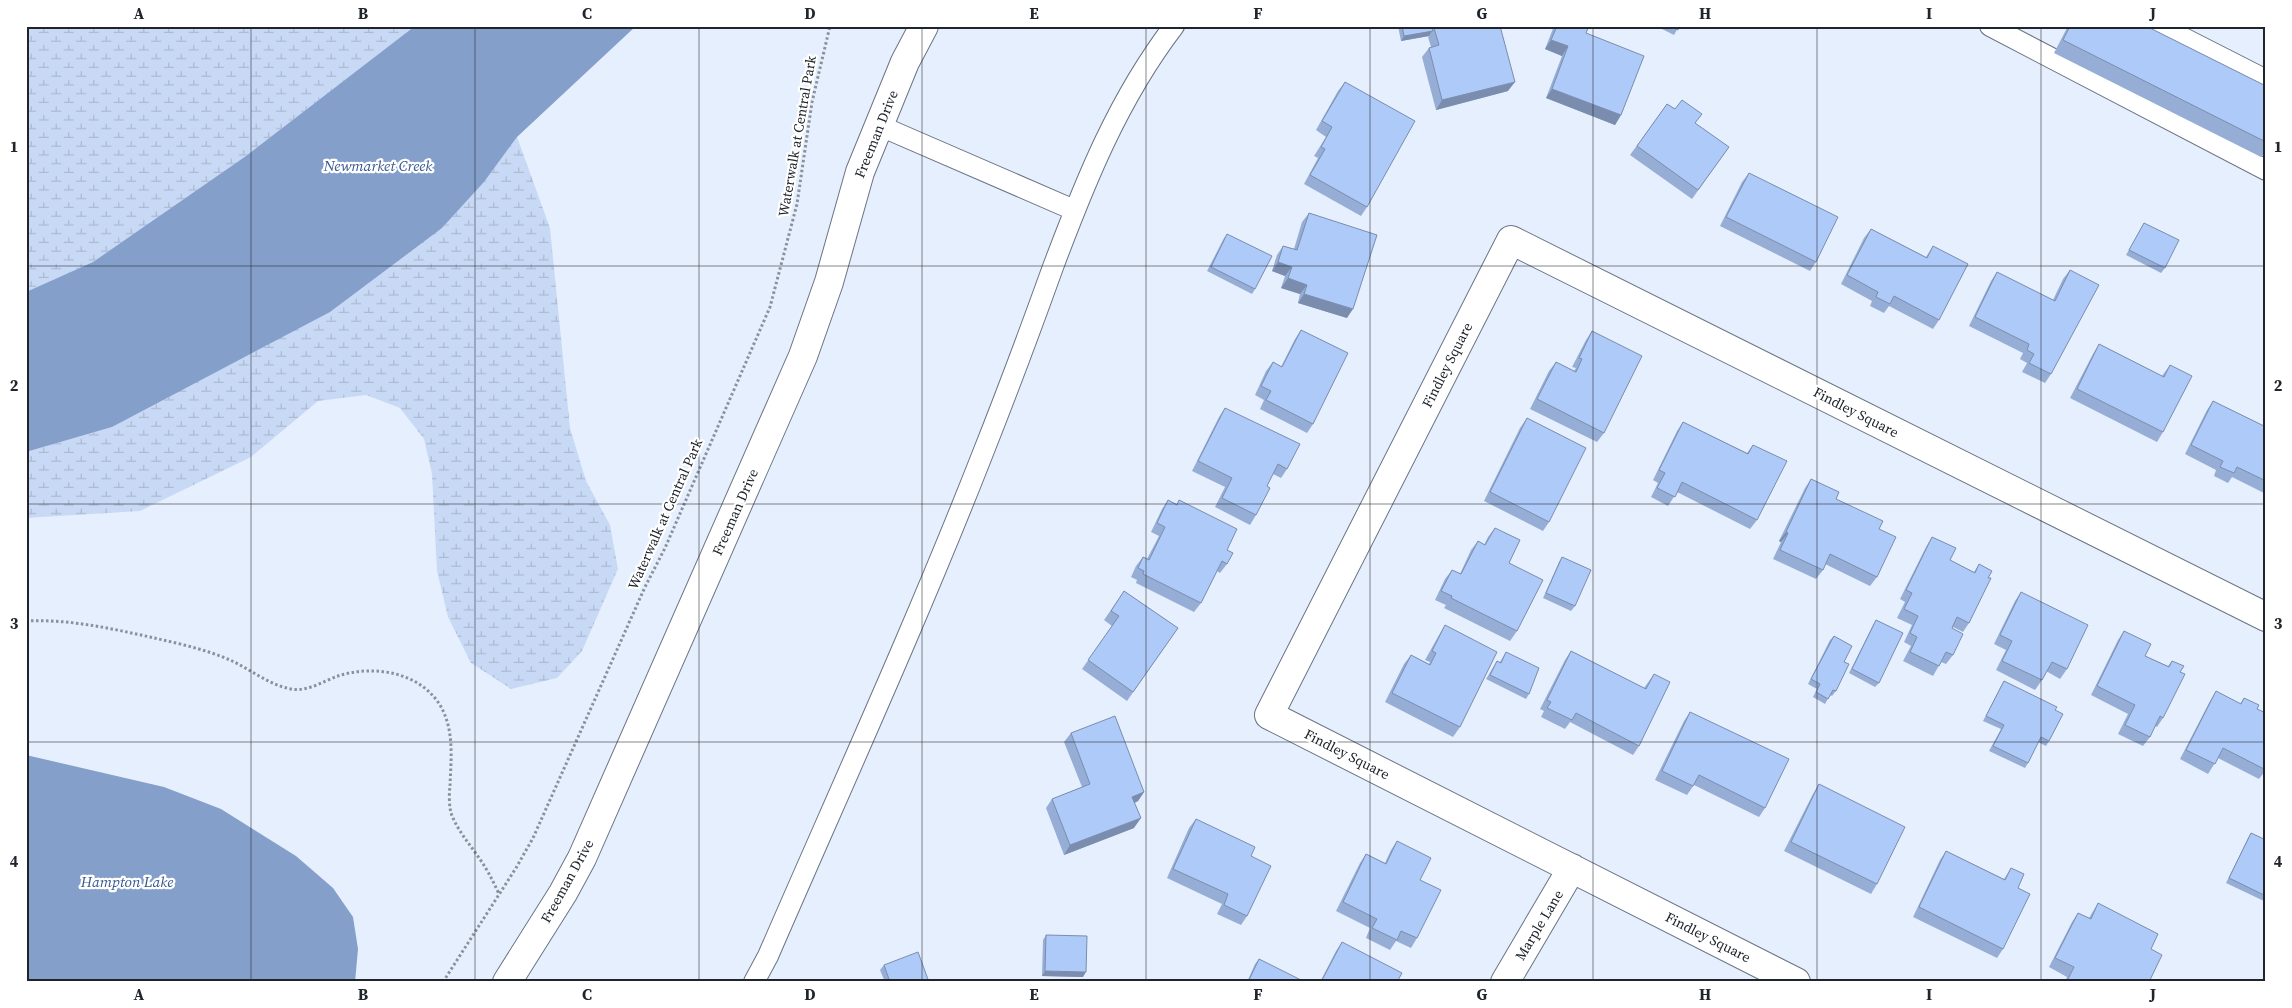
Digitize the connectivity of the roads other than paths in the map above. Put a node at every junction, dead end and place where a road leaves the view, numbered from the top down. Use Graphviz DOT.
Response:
graph roads {
  1 [pos="924,26"];
  2 [pos="1174,26"];
  3 [pos="1990,26"];
  4 [pos="2160,26"];
  5 [pos="2266,80"];
  6 [pos="878,125"];
  7 [pos="2266,170"];
  8 [pos="1074,210"];
  9 [pos="2266,617"];
  10 [pos="1572,868"];
  11 [pos="507,982"];
  12 [pos="754,982"];
  13 [pos="1505,982"];
  14 [pos="1796,982"];
  1 -- 6 [label="street, Freeman Drive"];
  2 -- 8 [label="lane"];
  3 -- 7 [label="lane"];
  4 -- 5 [label="lane"];
  6 -- 8 [label="lane"];
  6 -- 11 [label="street, Freeman Drive"];
  8 -- 12 [label="lane"];
  9 -- 10 [label="street, Findley Square"];
  10 -- 13 [label="street, Marple Lane"];
  10 -- 14 [label="street, Findley Square"];
}
